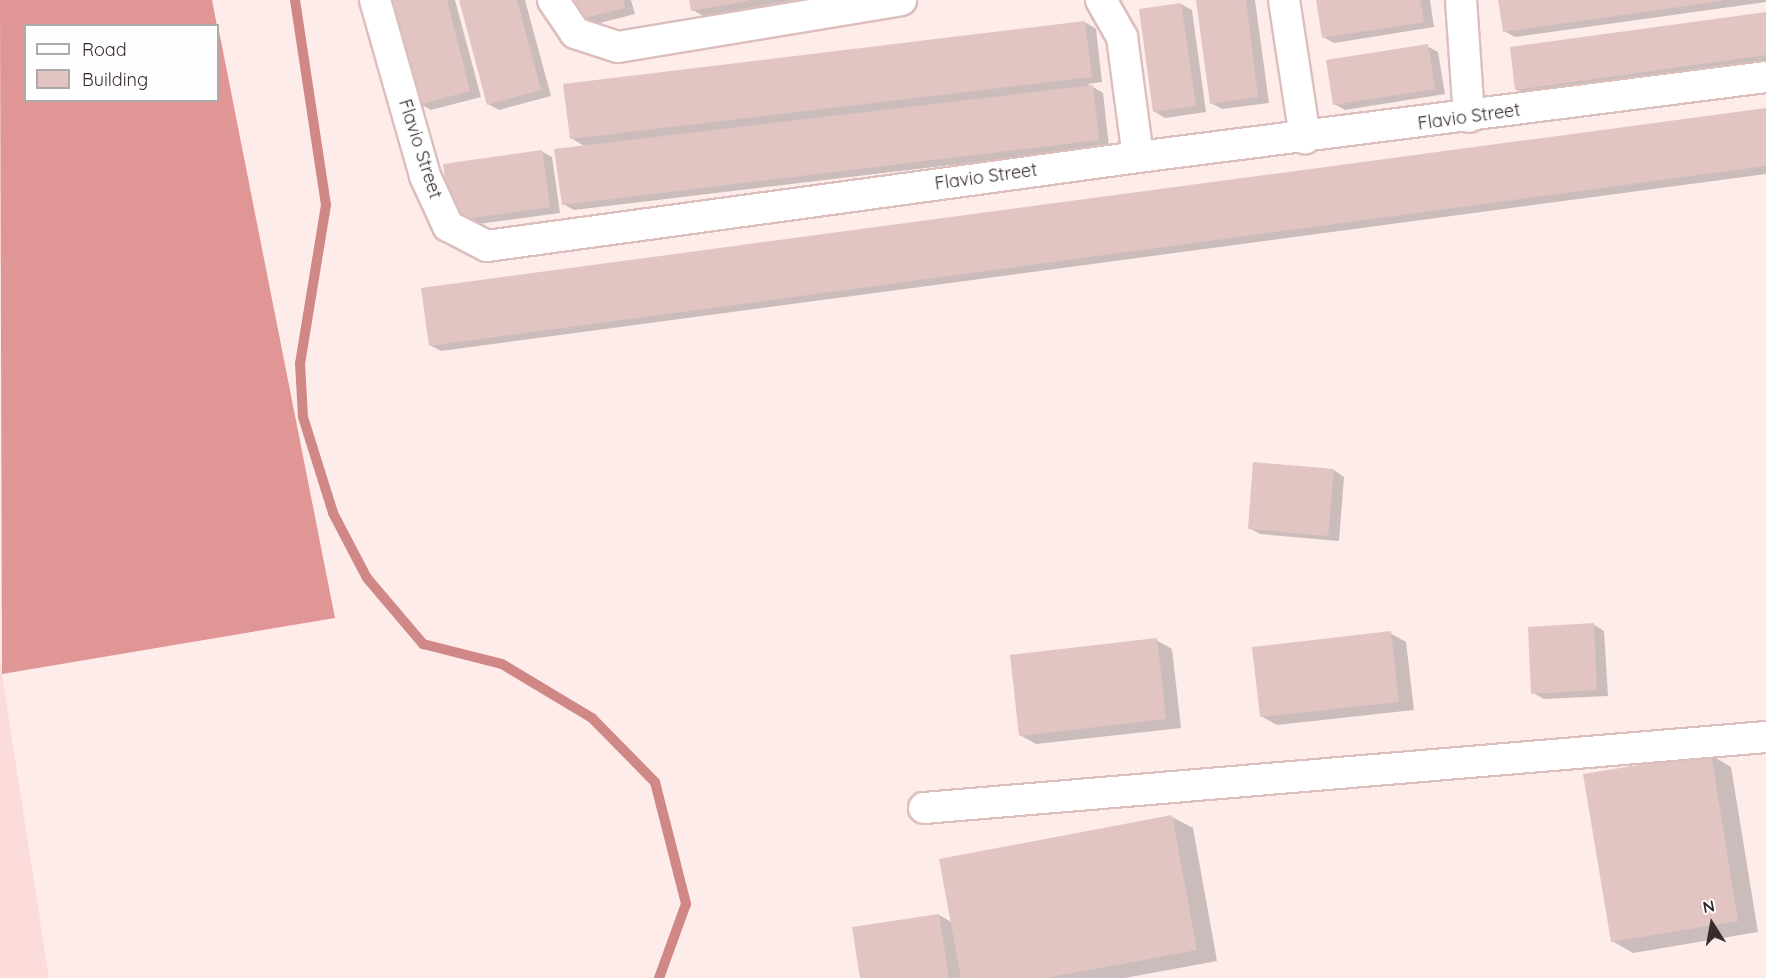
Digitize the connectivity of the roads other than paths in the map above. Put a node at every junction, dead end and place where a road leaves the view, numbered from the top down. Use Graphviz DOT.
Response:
graph roads {
  1 [pos="375,0"];
  2 [pos="553,0"];
  3 [pos="901,0"];
  4 [pos="1101,0"];
  5 [pos="1284,0"];
  6 [pos="1461,0"];
  7 [pos="1766,77"];
  8 [pos="1469,117"];
  9 [pos="1305,138"];
  10 [pos="1138,157"];
  11 [pos="1766,737"];
  12 [pos="924,808"];
  1 -- 10 [label="street, Flavio Street"];
  2 -- 3 [label="street"];
  4 -- 10 [label="street"];
  5 -- 9 [label="street"];
  6 -- 8 [label="street"];
  7 -- 8 [label="street, Flavio Street"];
  8 -- 9 [label="street, Flavio Street"];
  9 -- 10 [label="street, Flavio Street"];
  11 -- 12 [label="street"];
}
